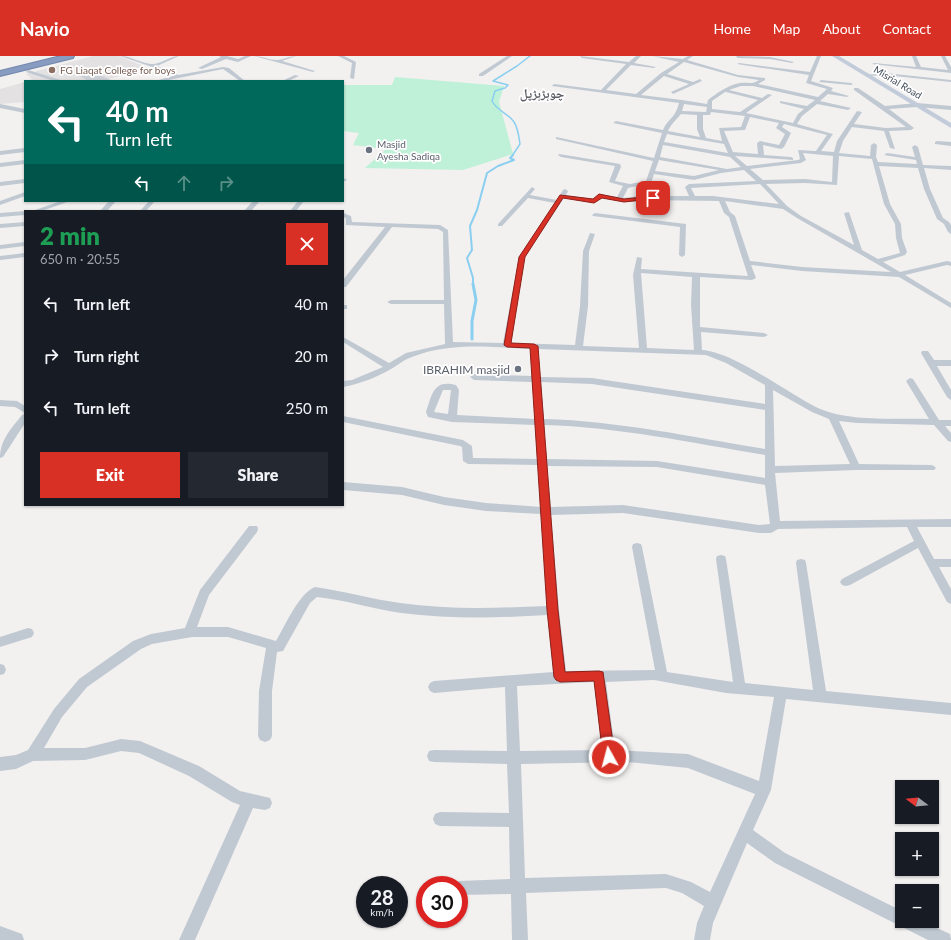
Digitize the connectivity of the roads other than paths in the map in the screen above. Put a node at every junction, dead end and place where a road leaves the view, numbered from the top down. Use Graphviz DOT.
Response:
graph roads {
  1 [pos="55,56"];
  2 [pos="70,56"];
  3 [pos="122,56"];
  4 [pos="135,56"];
  5 [pos="177,56"];
  6 [pos="249,56"];
  7 [pos="256,56"];
  8 [pos="294,56"];
  9 [pos="340,56"];
  10 [pos="510,56"];
  11 [pos="639,56"];
  12 [pos="654,56"];
  13 [pos="691,56"];
  14 [pos="738,56"];
  15 [pos="819,56"];
  16 [pos="835,56"];
  17 [pos="914,56"];
  18 [pos="943,56"];
  19 [pos="223,57"];
  20 [pos="582,57"];
  21 [pos="951,57"];
  22 [pos="128,58"];
  23 [pos="278,61"];
  24 [pos="684,61"];
  25 [pos="792,62"];
  26 [pos="629,64"];
  27 [pos="739,64"];
  28 [pos="874,64"];
  29 [pos="152,66"];
  30 [pos="654,67"];
  31 [pos="200,68"];
  32 [pos="919,69"];
  33 [pos="0,70"];
  34 [pos="28,71"];
  35 [pos="313,71"];
  36 [pos="951,72"];
  37 [pos="0,74"];
  38 [pos="663,74"];
  39 [pos="812,74"];
  40 [pos="481,75"];
  41 [pos="867,75"];
  42 [pos="297,76"];
  43 [pos="738,76"];
  44 [pos="178,77"];
  45 [pos="352,78"];
  46 [pos="56,80"];
  47 [pos="162,80"];
  48 [pos="186,80"];
  49 [pos="242,80"];
  50 [pos="287,80"];
  51 [pos="700,80"];
  52 [pos="809,80"];
  53 [pos="951,81"];
  54 [pos="692,83"];
  55 [pos="754,84"];
  56 [pos="851,84"];
  57 [pos="554,85"];
  58 [pos="856,89"];
  59 [pos="726,91"];
  60 [pos="602,92"];
  61 [pos="674,92"];
  62 [pos="827,92"];
  63 [pos="770,95"];
  64 [pos="636,96"];
  65 [pos="847,96"];
  66 [pos="763,100"];
  67 [pos="817,100"];
  68 [pos="682,102"];
  69 [pos="782,102"];
  70 [pos="24,104"];
  71 [pos="917,105"];
  72 [pos="1,106"];
  73 [pos="709,108"];
  74 [pos="808,108"];
  75 [pos="848,108"];
  76 [pos="884,108"];
  77 [pos="951,108"];
  78 [pos="24,111"];
  79 [pos="680,112"];
  80 [pos="859,112"];
  81 [pos="700,114"];
  82 [pos="745,114"];
  83 [pos="782,122"];
  84 [pos="616,123"];
  85 [pos="794,125"];
  86 [pos="850,126"];
  87 [pos="951,126"];
  88 [pos="886,130"];
  89 [pos="665,131"];
  90 [pos="558,138"];
  91 [pos="703,138"];
  92 [pos="660,143"];
  93 [pos="725,143"];
  94 [pos="937,143"];
  95 [pos="951,144"];
  96 [pos="874,145"];
  97 [pos="915,147"];
  98 [pos="893,148"];
  99 [pos="24,150"];
  100 [pos="818,152"];
  101 [pos="0,153"];
  102 [pos="731,154"];
  103 [pos="836,154"];
  104 [pos="561,155"];
  105 [pos="887,155"];
  106 [pos="761,156"];
  107 [pos="657,159"];
  108 [pos="918,159"];
  109 [pos="803,160"];
  110 [pos="874,161"];
  111 [pos="24,162"];
  112 [pos="0,165"];
  113 [pos="920,166"];
  114 [pos="951,168"];
  115 [pos="747,169"];
  116 [pos="730,170"];
  117 [pos="652,172"];
  118 [pos="24,181"];
  119 [pos="761,182"];
  120 [pos="0,184"];
  121 [pos="630,186"];
  122 [pos="532,189"];
  123 [pos="24,194"];
  124 [pos="526,196"];
  125 [pos="562,196"];
  126 [pos="693,198"];
  127 [pos="721,199"];
  128 [pos="621,200"];
  129 [pos="64,202"];
  130 [pos="112,202"];
  131 [pos="151,202"];
  132 [pos="256,202"];
  133 [pos="0,203"];
  134 [pos="785,207"];
  135 [pos="38,210"];
  136 [pos="104,210"];
  137 [pos="144,210"];
  138 [pos="248,210"];
  139 [pos="24,213"];
  140 [pos="619,213"];
  141 [pos="847,213"];
  142 [pos="0,215"];
  143 [pos="344,215"];
  144 [pos="595,215"];
  145 [pos="24,224"];
  146 [pos="500,225"];
  147 [pos="0,226"];
  148 [pos="390,226"];
  149 [pos="951,232"];
  150 [pos="592,234"];
  151 [pos="24,244"];
  152 [pos="0,247"];
  153 [pos="859,251"];
  154 [pos="24,255"];
  155 [pos="682,255"];
  156 [pos="0,258"];
  157 [pos="639,258"];
  158 [pos="877,262"];
  159 [pos="748,263"];
  160 [pos="951,264"];
  161 [pos="637,271"];
  162 [pos="696,275"];
  163 [pos="901,275"];
  164 [pos="344,284"];
  165 [pos="391,302"];
  166 [pos="448,302"];
  167 [pos="951,306"];
  168 [pos="697,329"];
  169 [pos="764,335"];
  170 [pos="344,340"];
  171 [pos="449,345"];
  172 [pos="507,345"];
  173 [pos="534,346"];
  174 [pos="579,348"];
  175 [pos="643,350"];
  176 [pos="698,353"];
  177 [pos="925,353"];
  178 [pos="931,363"];
  179 [pos="951,363"];
  180 [pos="389,367"];
  181 [pos="474,377"];
  182 [pos="536,378"];
  183 [pos="910,381"];
  184 [pos="769,383"];
  185 [pos="344,384"];
  186 [pos="951,397"];
  187 [pos="0,403"];
  188 [pos="770,408"];
  189 [pos="24,409"];
  190 [pos="833,417"];
  191 [pos="24,418"];
  192 [pos="452,418"];
  193 [pos="344,419"];
  194 [pos="539,423"];
  195 [pos="937,423"];
  196 [pos="951,423"];
  197 [pos="951,438"];
  198 [pos="770,453"];
  199 [pos="0,455"];
  200 [pos="541,462"];
  201 [pos="856,467"];
  202 [pos="931,468"];
  203 [pos="770,470"];
  204 [pos="770,482"];
  205 [pos="344,486"];
  206 [pos="547,511"];
  207 [pos="951,523"];
  208 [pos="910,524"];
  209 [pos="775,525"];
  210 [pos="253,529"];
  211 [pos="921,542"];
  212 [pos="637,547"];
  213 [pos="721,559"];
  214 [pos="801,562"];
  215 [pos="933,563"];
  216 [pos="951,563"];
  217 [pos="846,582"];
  218 [pos="951,599"];
  219 [pos="553,610"];
  220 [pos="28,632"];
  221 [pos="189,633"];
  222 [pos="0,642"];
  223 [pos="272,646"];
  224 [pos="599,676"];
  225 [pos="662,676"];
  226 [pos="560,677"];
  227 [pos="511,681"];
  228 [pos="434,687"];
  229 [pos="740,688"];
  230 [pos="781,692"];
  231 [pos="820,696"];
  232 [pos="951,709"];
  233 [pos="265,736"];
  234 [pos="33,756"];
  235 [pos="434,756"];
  236 [pos="609,757"];
  237 [pos="514,758"];
  238 [pos="0,764"];
  239 [pos="764,790"];
  240 [pos="249,801"];
  241 [pos="265,803"];
  242 [pos="440,819"];
  243 [pos="516,820"];
  244 [pos="745,833"];
  245 [pos="517,886"];
  246 [pos="468,888"];
  247 [pos="713,903"];
  248 [pos="895,916"];
  249 [pos="920,928"];
  250 [pos="0,934"];
  251 [pos="16,940"];
  252 [pos="187,940"];
  253 [pos="520,940"];
  254 [pos="702,940"];
  255 [pos="944,940"];
  1 -- 33 [label="highway"];
  2 -- 37 [label="highway"];
  3 -- 22 [label="street"];
  4 -- 22 [label="street"];
  5 -- 29 [label="street"];
  6 -- 19 [label="street"];
  7 -- 23 [label="street"];
  8 -- 23 [label="street"];
  9 -- 45 [label="street"];
  10 -- 40 [label="street"];
  11 -- 26 [label="street"];
  12 -- 24 [label="street"];
  13 -- 24 [label="street"];
  14 -- 25 [label="street"];
  14 -- 27 [label="street"];
  15 -- 39 [label="street"];
  16 -- 41 [label="main road, Misrial Road"];
  17 -- 32 [label="street"];
  18 -- 21 [label="street"];
  18 -- 36 [label="street"];
  19 -- 31 [label="street"];
  20 -- 26 [label="street"];
  22 -- 29 [label="street"];
  23 -- 35 [label="street"];
  24 -- 38 [label="street"];
  24 -- 43 [label="street"];
  26 -- 30 [label="street"];
  26 -- 60 [label="street"];
  27 -- 39 [label="street"];
  27 -- 43 [label="street"];
  28 -- 32 [label="street"];
  29 -- 44 [label="street"];
  32 -- 36 [label="street"];
  34 -- 46 [label="street"];
  38 -- 54 [label="street"];
  38 -- 64 [label="street"];
  39 -- 52 [label="street"];
  41 -- 53 [label="street"];
  41 -- 71 [label="main road, Misrial Road"];
  42 -- 50 [label="street"];
  43 -- 55 [label="street"];
  44 -- 47 [label="street"];
  44 -- 48 [label="street"];
  44 -- 49 [label="street"];
  51 -- 54 [label="street"];
  52 -- 56 [label="street"];
  52 -- 62 [label="street"];
  54 -- 61 [label="street"];
  55 -- 59 [label="street"];
  55 -- 67 [label="street"];
  57 -- 60 [label="street"];
  58 -- 76 [label="street"];
  59 -- 66 [label="street"];
  59 -- 73 [label="street"];
  60 -- 64 [label="street"];
  62 -- 65 [label="street"];
  62 -- 67 [label="street"];
  63 -- 66 [label="street"];
  64 -- 68 [label="street"];
  66 -- 82 [label="street"];
  67 -- 74 [label="street"];
  67 -- 75 [label="street"];
  68 -- 73 [label="street"];
  68 -- 79 [label="street"];
  69 -- 74 [label="street"];
  70 -- 72 [label="street"];
  71 -- 76 [label="street"];
  71 -- 77 [label="street"];
  71 -- 87 [label="main road, Misrial Road"];
  72 -- 78 [label="street"];
  73 -- 81 [label="street"];
  73 -- 82 [label="street"];
  74 -- 85 [label="street"];
  76 -- 88 [label="street"];
  79 -- 81 [label="street"];
  79 -- 89 [label="street"];
  80 -- 86 [label="street"];
  81 -- 91 [label="street"];
  82 -- 83 [label="street"];
  82 -- 93 [label="street"];
  83 -- 85 [label="street"];
  83 -- 106 [label="street"];
  84 -- 89 [label="street"];
  85 -- 100 [label="street"];
  86 -- 88 [label="street"];
  86 -- 103 [label="street"];
  88 -- 98 [label="street"];
  89 -- 91 [label="street"];
  89 -- 92 [label="street"];
  90 -- 107 [label="street"];
  91 -- 93 [label="street"];
  92 -- 102 [label="street"];
  92 -- 107 [label="street"];
  93 -- 102 [label="street"];
  94 -- 95 [label="street"];
  96 -- 110 [label="street"];
  97 -- 108 [label="street"];
  99 -- 101 [label="street"];
  100 -- 103 [label="street"];
  100 -- 109 [label="street"];
  102 -- 106 [label="street"];
  102 -- 115 [label="street"];
  103 -- 110 [label="street"];
  103 -- 119 [label="street"];
  104 -- 121 [label="street"];
  105 -- 108 [label="street"];
  106 -- 109 [label="street"];
  107 -- 116 [label="street"];
  107 -- 117 [label="street"];
  108 -- 113 [label="street"];
  109 -- 115 [label="street"];
  110 -- 113 [label="street"];
  110 -- 158 [label="street"];
  111 -- 112 [label="street"];
  113 -- 114 [label="street"];
  113 -- 149 [label="street"];
  115 -- 116 [label="street"];
  115 -- 119 [label="street"];
  116 -- 117 [label="street"];
  117 -- 121 [label="street"];
  118 -- 120 [label="street"];
  119 -- 126 [label="street"];
  119 -- 134 [label="street"];
  121 -- 128 [label="street"];
  122 -- 124 [label="street"];
  123 -- 133 [label="street"];
  124 -- 125 [label="street"];
  124 -- 146 [label="street"];
  125 -- 128 [label="street"];
  125 -- 172 [label="street"];
  126 -- 127 [label="street"];
  126 -- 128 [label="street"];
  127 -- 134 [label="street"];
  127 -- 159 [label="street"];
  128 -- 140 [label="street"];
  129 -- 135 [label="street"];
  130 -- 136 [label="street"];
  131 -- 137 [label="street"];
  132 -- 138 [label="street"];
  134 -- 153 [label="street"];
  139 -- 142 [label="street"];
  140 -- 144 [label="street"];
  140 -- 155 [label="street"];
  141 -- 153 [label="street"];
  143 -- 148 [label="street"];
  145 -- 147 [label="street"];
  148 -- 164 [label="street"];
  148 -- 166 [label="street"];
  150 -- 174 [label="street"];
  151 -- 152 [label="street"];
  153 -- 158 [label="street"];
  154 -- 156 [label="street"];
  157 -- 161 [label="street"];
  158 -- 163 [label="street"];
  159 -- 162 [label="street"];
  159 -- 163 [label="street"];
  160 -- 163 [label="street"];
  161 -- 162 [label="street"];
  161 -- 175 [label="street"];
  162 -- 168 [label="street"];
  163 -- 167 [label="street"];
  165 -- 166 [label="street"];
  166 -- 171 [label="street"];
  168 -- 169 [label="street"];
  168 -- 176 [label="street"];
  170 -- 180 [label="street"];
  171 -- 172 [label="street"];
  171 -- 180 [label="street"];
  172 -- 173 [label="street"];
  173 -- 174 [label="street"];
  173 -- 182 [label="street"];
  174 -- 175 [label="street"];
  175 -- 176 [label="street"];
  176 -- 184 [label="street"];
  177 -- 178 [label="street"];
  178 -- 179 [label="street"];
  178 -- 186 [label="street"];
  180 -- 185 [label="street"];
  181 -- 182 [label="street"];
  182 -- 188 [label="street"];
  182 -- 194 [label="street"];
  183 -- 195 [label="street"];
  184 -- 188 [label="street"];
  184 -- 190 [label="street"];
  187 -- 189 [label="street"];
  188 -- 198 [label="street"];
  190 -- 195 [label="street"];
  190 -- 201 [label="street"];
  191 -- 199 [label="street"];
  192 -- 194 [label="street"];
  193 -- 200 [label="street"];
  194 -- 198 [label="street"];
  194 -- 200 [label="street"];
  195 -- 196 [label="street"];
  195 -- 197 [label="street"];
  198 -- 203 [label="street"];
  200 -- 204 [label="street"];
  200 -- 206 [label="street"];
  201 -- 202 [label="street"];
  201 -- 203 [label="street"];
  203 -- 204 [label="street"];
  204 -- 209 [label="street"];
  205 -- 206 [label="street"];
  206 -- 209 [label="street"];
  206 -- 219 [label="street"];
  207 -- 208 [label="street"];
  208 -- 209 [label="street"];
  208 -- 211 [label="street"];
  210 -- 221 [label="street"];
  211 -- 215 [label="street"];
  211 -- 217 [label="street"];
  212 -- 225 [label="street"];
  213 -- 229 [label="street"];
  214 -- 231 [label="street"];
  215 -- 216 [label="street"];
  215 -- 218 [label="street"];
  219 -- 223 [label="street"];
  219 -- 226 [label="street"];
  220 -- 222 [label="street"];
  221 -- 223 [label="street"];
  221 -- 234 [label="street"];
  223 -- 233 [label="street"];
  224 -- 225 [label="street"];
  224 -- 226 [label="street"];
  224 -- 236 [label="street"];
  225 -- 229 [label="street"];
  226 -- 227 [label="street"];
  227 -- 228 [label="street"];
  227 -- 237 [label="street"];
  229 -- 230 [label="street"];
  230 -- 231 [label="street"];
  230 -- 239 [label="street"];
  231 -- 232 [label="street"];
  234 -- 238 [label="street"];
  234 -- 240 [label="street"];
  235 -- 237 [label="street"];
  236 -- 237 [label="street"];
  236 -- 239 [label="street"];
  237 -- 243 [label="street"];
  239 -- 244 [label="street"];
  240 -- 241 [label="street"];
  240 -- 252 [label="street"];
  242 -- 243 [label="street"];
  243 -- 245 [label="street"];
  244 -- 247 [label="street"];
  244 -- 248 [label="street"];
  245 -- 246 [label="street"];
  245 -- 247 [label="street"];
  245 -- 253 [label="street"];
  247 -- 254 [label="street"];
  249 -- 255 [label="street"];
  250 -- 251 [label="street"];
}
